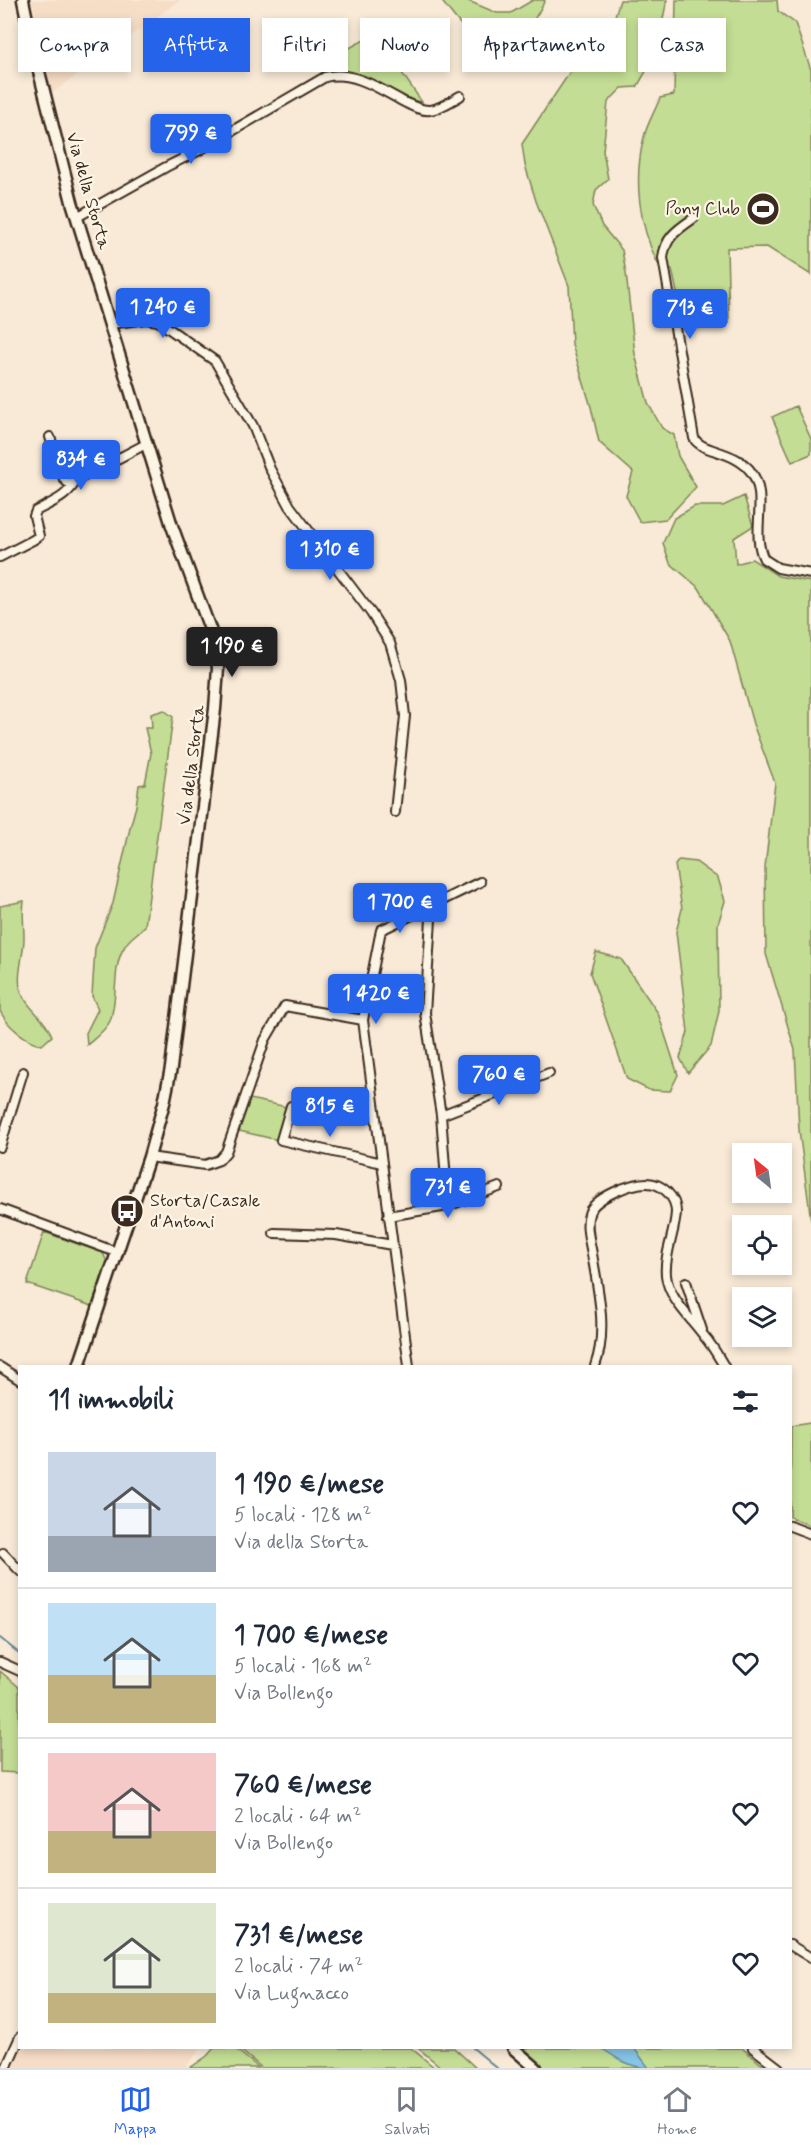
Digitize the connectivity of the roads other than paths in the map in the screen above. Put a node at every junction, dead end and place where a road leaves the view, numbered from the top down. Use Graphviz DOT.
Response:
graph roads {
  1 [pos="23,0"];
  2 [pos="460,96"];
  3 [pos="199,143"];
  4 [pos="166,166"];
  5 [pos="77,217"];
  6 [pos="694,218"];
  7 [pos="171,312"];
  8 [pos="141,320"];
  9 [pos="110,324"];
  10 [pos="50,437"];
  11 [pos="146,444"];
  12 [pos="76,480"];
  13 [pos="0,557"];
  14 [pos="811,574"];
  15 [pos="395,812"];
  16 [pos="480,882"];
  17 [pos="432,904"];
  18 [pos="363,1020"];
  19 [pos="23,1072"];
  20 [pos="549,1073"];
  21 [pos="291,1106"];
  22 [pos="441,1115"];
  23 [pos="0,1147"];
  24 [pos="149,1157"];
  25 [pos="382,1163"];
  26 [pos="499,1187"];
  27 [pos="448,1206"];
  28 [pos="0,1209"];
  29 [pos="388,1216"];
  30 [pos="274,1233"];
  31 [pos="392,1245"];
  32 [pos="116,1252"];
  33 [pos="686,1282"];
  34 [pos="703,1334"];
  35 [pos="80,1365"];
  36 [pos="409,1365"];
  37 [pos="595,1365"];
  38 [pos="722,1365"];
  39 [pos="0,1367"];
  40 [pos="18,1379"];
  41 [pos="792,1527"];
  42 [pos="811,1534"];
  43 [pos="3,1553"];
  44 [pos="18,1569"];
  45 [pos="0,1662"];
  46 [pos="18,1670"];
  47 [pos="792,1946"];
  48 [pos="811,1958"];
  49 [pos="18,2041"];
  50 [pos="514,2049"];
  51 [pos="754,2049"];
  52 [pos="6,2068"];
  53 [pos="536,2068"];
  54 [pos="779,2068"];
  1 -- 5 [label="main road, Via della Storta"];
  2 -- 4 [label="street"];
  3 -- 4 [label="street"];
  4 -- 5 [label="street"];
  5 -- 9 [label="main road, Via della Storta"];
  6 -- 14 [label="street"];
  7 -- 8 [label="street"];
  8 -- 9 [label="street"];
  8 -- 15 [label="street"];
  9 -- 11 [label="main road, Via della Storta"];
  10 -- 12 [label="street"];
  11 -- 12 [label="street"];
  11 -- 24 [label="main road, Via della Storta"];
  12 -- 13 [label="street"];
  16 -- 17 [label="street"];
  17 -- 18 [label="street"];
  17 -- 22 [label="street"];
  18 -- 24 [label="street"];
  18 -- 25 [label="street"];
  19 -- 23 [label="street"];
  20 -- 22 [label="street"];
  21 -- 25 [label="street"];
  22 -- 27 [label="street"];
  24 -- 32 [label="main road, Via della Storta"];
  25 -- 29 [label="street"];
  26 -- 27 [label="street"];
  27 -- 29 [label="street"];
  28 -- 32 [label="street"];
  29 -- 31 [label="street"];
  30 -- 31 [label="street"];
  31 -- 36 [label="street"];
  32 -- 35 [label="main road, Via della Storta"];
  33 -- 34 [label="street"];
  34 -- 37 [label="street"];
  34 -- 38 [label="street"];
  39 -- 40 [label="street"];
  41 -- 42 [label="street"];
  43 -- 44 [label="street"];
  45 -- 46 [label="street"];
  47 -- 48 [label="street"];
  49 -- 52 [label="street"];
  50 -- 53 [label="main road"];
  51 -- 54 [label="street"];
}
